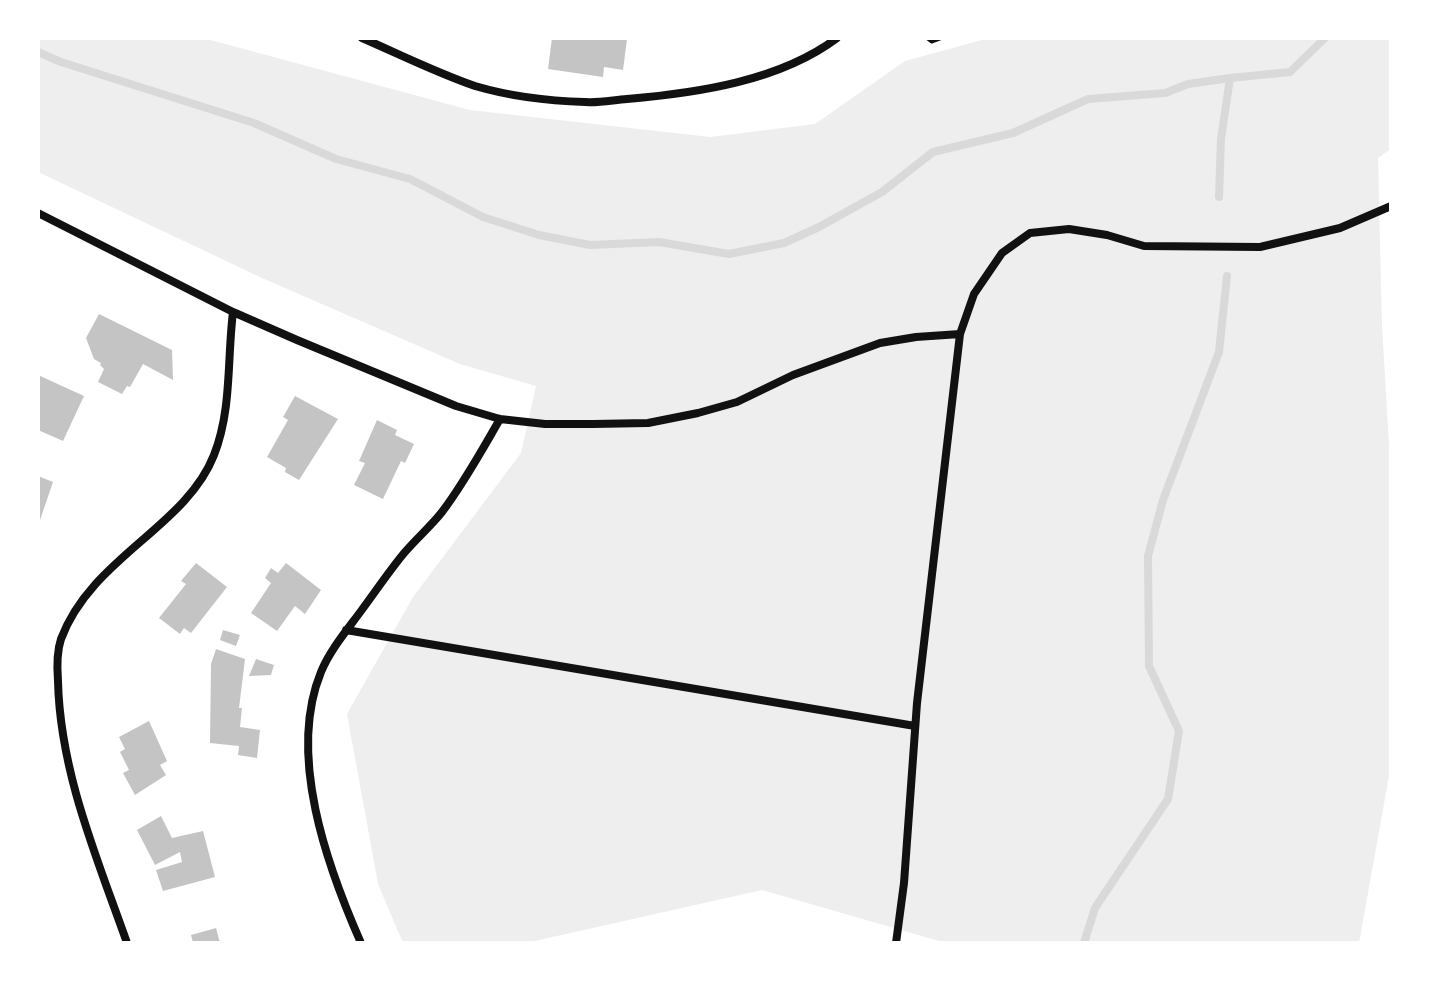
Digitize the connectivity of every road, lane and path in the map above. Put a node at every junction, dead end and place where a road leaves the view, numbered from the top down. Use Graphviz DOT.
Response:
graph roads {
  1 [pos="362,38"];
  2 [pos="837,38"];
  3 [pos="928,38"];
  4 [pos="940,38"];
  5 [pos="1391,206"];
  6 [pos="38,213"];
  7 [pos="233,312"];
  8 [pos="960,334"];
  9 [pos="500,419"];
  10 [pos="346,630"];
  11 [pos="915,726"];
  12 [pos="127,943"];
  13 [pos="361,943"];
  14 [pos="896,943"];
  1 -- 2 [label="street"];
  3 -- 4 [label="path"];
  5 -- 8 [label="street"];
  6 -- 7 [label="street"];
  7 -- 9 [label="street"];
  7 -- 12 [label="street"];
  8 -- 9 [label="street"];
  8 -- 11 [label="street"];
  9 -- 10 [label="street"];
  10 -- 11 [label="street"];
  10 -- 13 [label="street"];
  11 -- 14 [label="street"];
}
